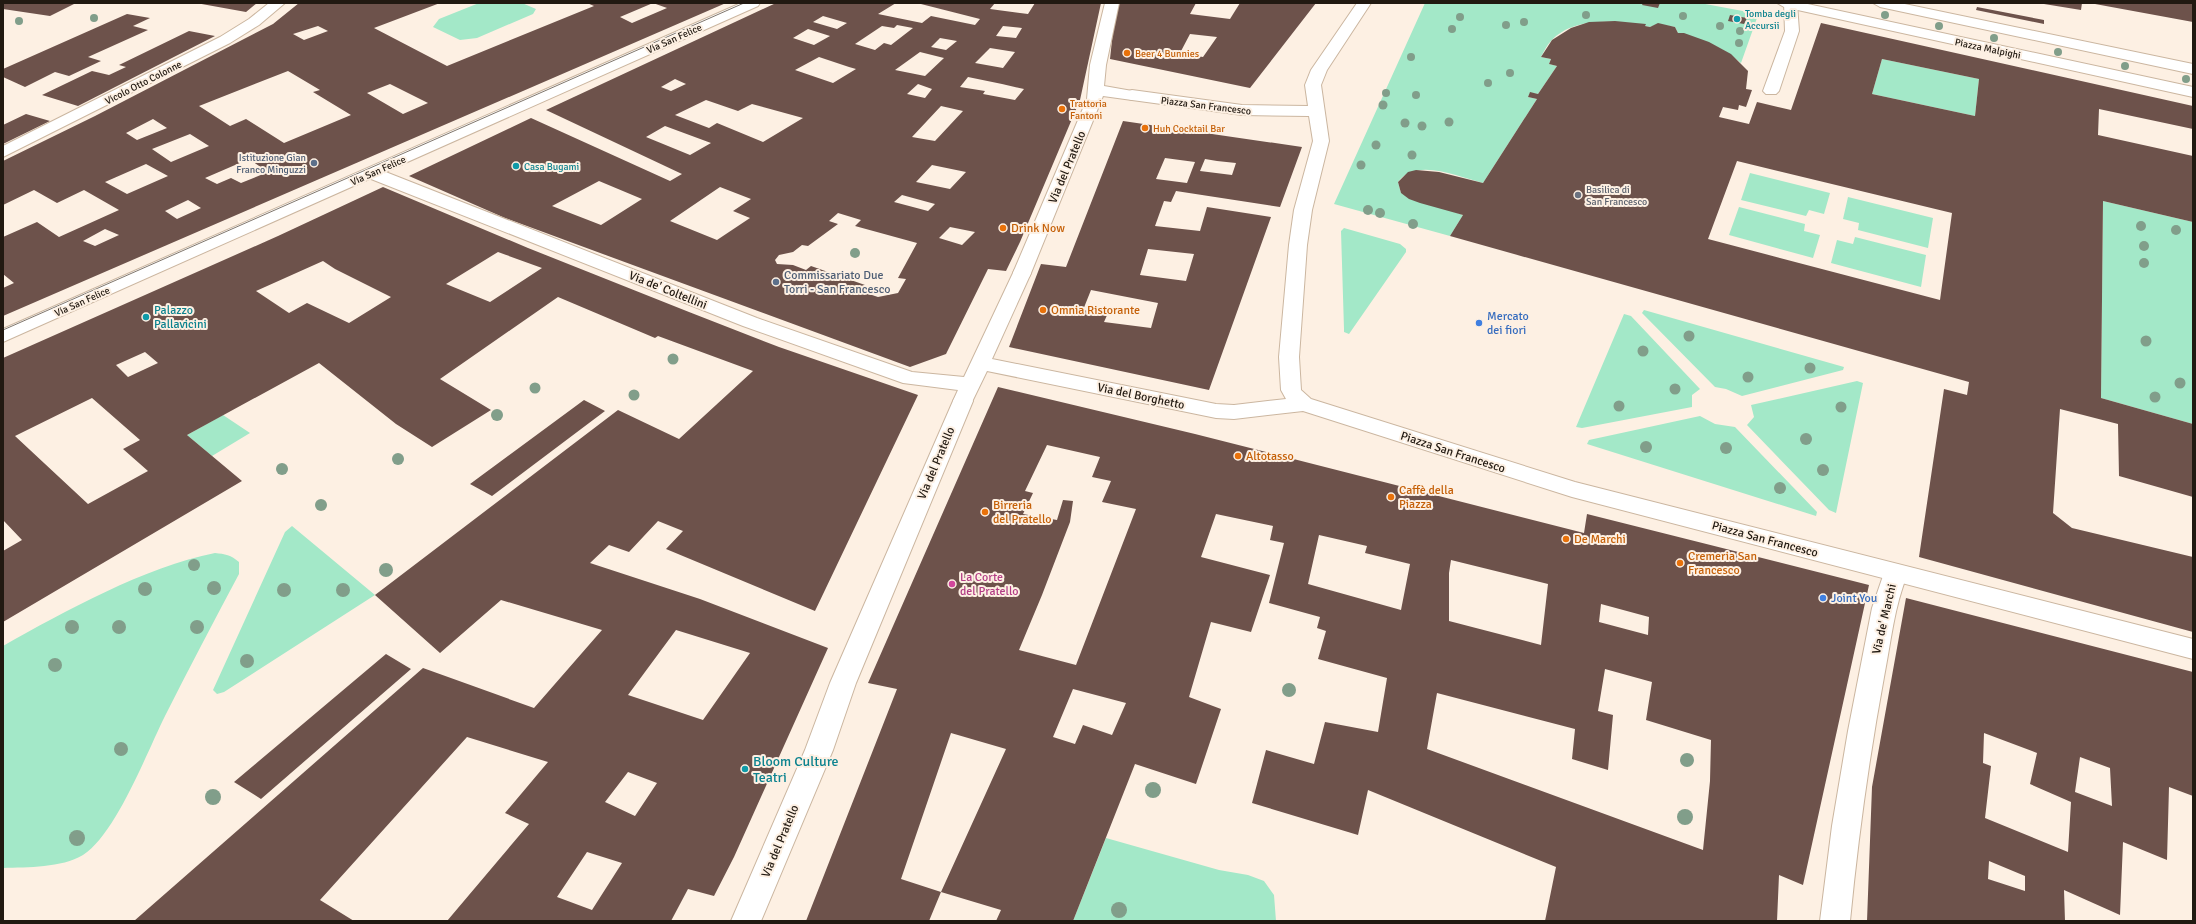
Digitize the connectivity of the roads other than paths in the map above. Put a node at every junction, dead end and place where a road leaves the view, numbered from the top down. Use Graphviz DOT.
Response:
graph roads {
  1 [pos="278,3"];
  2 [pos="753,3"];
  3 [pos="1112,3"];
  4 [pos="1364,3"];
  5 [pos="1880,3"];
  6 [pos="1787,4"];
  7 [pos="2193,69"];
  8 [pos="1097,90"];
  9 [pos="1771,91"];
  10 [pos="2193,92"];
  11 [pos="1316,111"];
  12 [pos="3,152"];
  13 [pos="372,173"];
  14 [pos="3,336"];
  15 [pos="980,363"];
  16 [pos="966,393"];
  17 [pos="1304,404"];
  18 [pos="1896,573"];
  19 [pos="2193,649"];
  20 [pos="746,921"];
  21 [pos="1835,921"];
  1 -- 12 [label="street, Vicolo Otto Colonne"];
  2 -- 13 [label="street, Via San Felice"];
  3 -- 8 [label="street, Via del Pratello"];
  4 -- 11 [label="street"];
  5 -- 7 [label="street, Piazza Malpighi"];
  6 -- 9 [label="street"];
  6 -- 10 [label="street, Piazza Malpighi"];
  8 -- 11 [label="street, Piazza San Francesco"];
  8 -- 15 [label="street, Via del Pratello"];
  11 -- 17 [label="street"];
  13 -- 14 [label="street, Via San Felice"];
  13 -- 16 [label="street, Via de' Coltellini"];
  15 -- 16 [label="street, Via del Pratello"];
  15 -- 17 [label="street, Via del Borghetto"];
  16 -- 20 [label="street, Via del Pratello"];
  17 -- 18 [label="street, Piazza San Francesco"];
  18 -- 19 [label="street, Via de' Marchi"];
  18 -- 21 [label="street, Via de' Marchi"];
}
